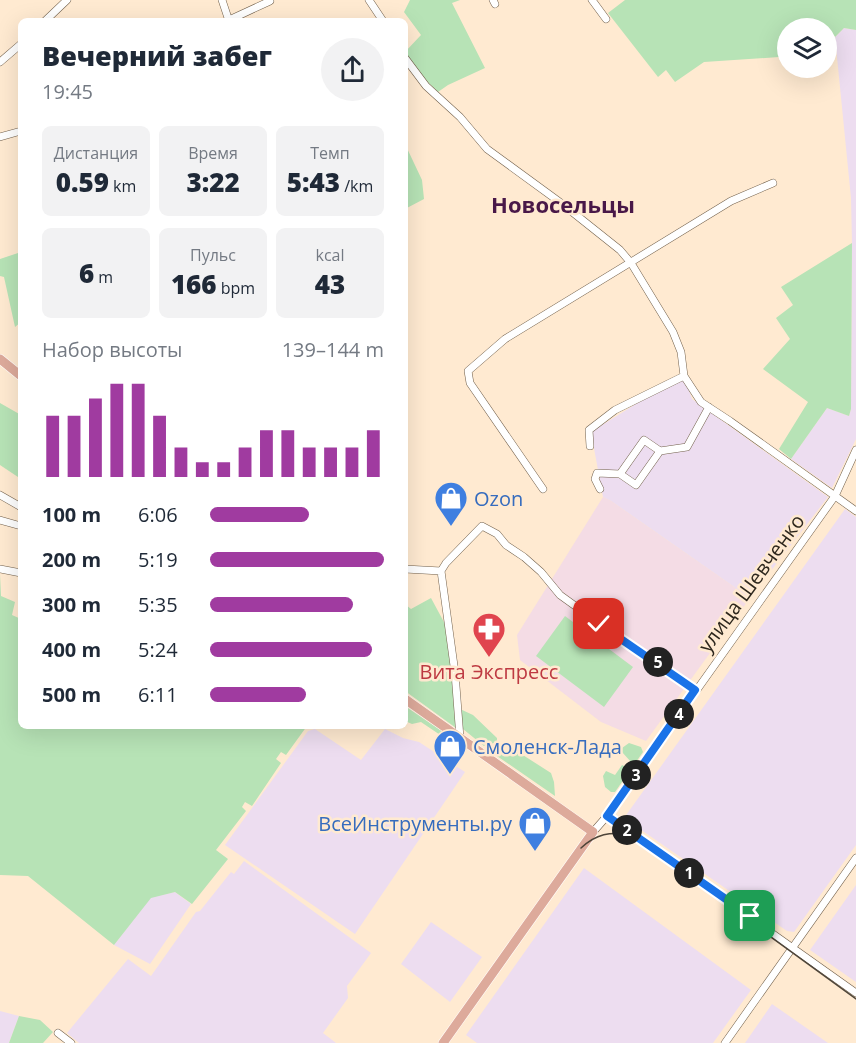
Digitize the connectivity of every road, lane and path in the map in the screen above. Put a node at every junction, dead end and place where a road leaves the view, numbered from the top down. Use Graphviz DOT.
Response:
graph roads {
  1 [pos="67,0"];
  2 [pos="222,0"];
  3 [pos="369,0"];
  4 [pos="592,0"];
  5 [pos="270,1"];
  6 [pos="48,18"];
  7 [pos="228,18"];
  8 [pos="235,18"];
  9 [pos="381,18"];
  10 [pos="606,20"];
  11 [pos="18,46"];
  12 [pos="1,58"];
  13 [pos="408,62"];
  14 [pos="18,132"];
  15 [pos="0,137"];
  16 [pos="773,183"];
  17 [pos="630,263"];
  18 [pos="0,359"];
  19 [pos="18,374"];
  20 [pos="684,376"];
  21 [pos="709,407"];
  22 [pos="590,446"];
  23 [pos="856,450"];
  24 [pos="660,451"];
  25 [pos="620,474"];
  26 [pos="543,489"];
  27 [pos="600,489"];
  28 [pos="0,495"];
  29 [pos="835,496"];
  30 [pos="18,505"];
  31 [pos="856,511"];
  32 [pos="0,520"];
  33 [pos="18,525"];
  34 [pos="0,569"];
  35 [pos="408,569"];
  36 [pos="441,571"];
  37 [pos="18,572"];
  38 [pos="695,690"];
  39 [pos="408,701"];
  40 [pos="460,738"];
  41 [pos="607,816"];
  42 [pos="593,832"];
  43 [pos="856,858"];
  44 [pos="793,947"];
  45 [pos="856,993"];
  46 [pos="58,1033"];
  47 [pos="71,1043"];
  48 [pos="443,1043"];
  49 [pos="725,1043"];
  1 -- 6 [label="street"];
  2 -- 7 [label="street"];
  3 -- 9 [label="street"];
  4 -- 10 [label="street"];
  5 -- 8 [label="street"];
  11 -- 12 [label="street"];
  13 -- 17 [label="street"];
  14 -- 15 [label="street"];
  16 -- 17 [label="street"];
  17 -- 20 [label="street"];
  17 -- 26 [label="street"];
  18 -- 19 [label="main road"];
  20 -- 21 [label="street"];
  20 -- 22 [label="street"];
  21 -- 24 [label="street"];
  21 -- 29 [label="street"];
  23 -- 29 [label="street, улица Шевченко"];
  24 -- 25 [label="street"];
  24 -- 25 [label="street"];
  25 -- 27 [label="street"];
  28 -- 30 [label="street"];
  29 -- 31 [label="street"];
  29 -- 38 [label="street, улица Шевченко"];
  32 -- 33 [label="street"];
  34 -- 37 [label="street"];
  35 -- 36 [label="street"];
  36 -- 38 [label="street"];
  36 -- 40 [label="street"];
  38 -- 41 [label="street, улица Шевченко"];
  39 -- 40 [label="main road"];
  40 -- 42 [label="main road"];
  41 -- 42 [label="street, улица Шевченко"];
  41 -- 44 [label="street"];
  42 -- 48 [label="main road, улица Шевченко"];
  43 -- 44 [label="street"];
  44 -- 45 [label="street"];
  44 -- 49 [label="street"];
  46 -- 47 [label="street"];
}
